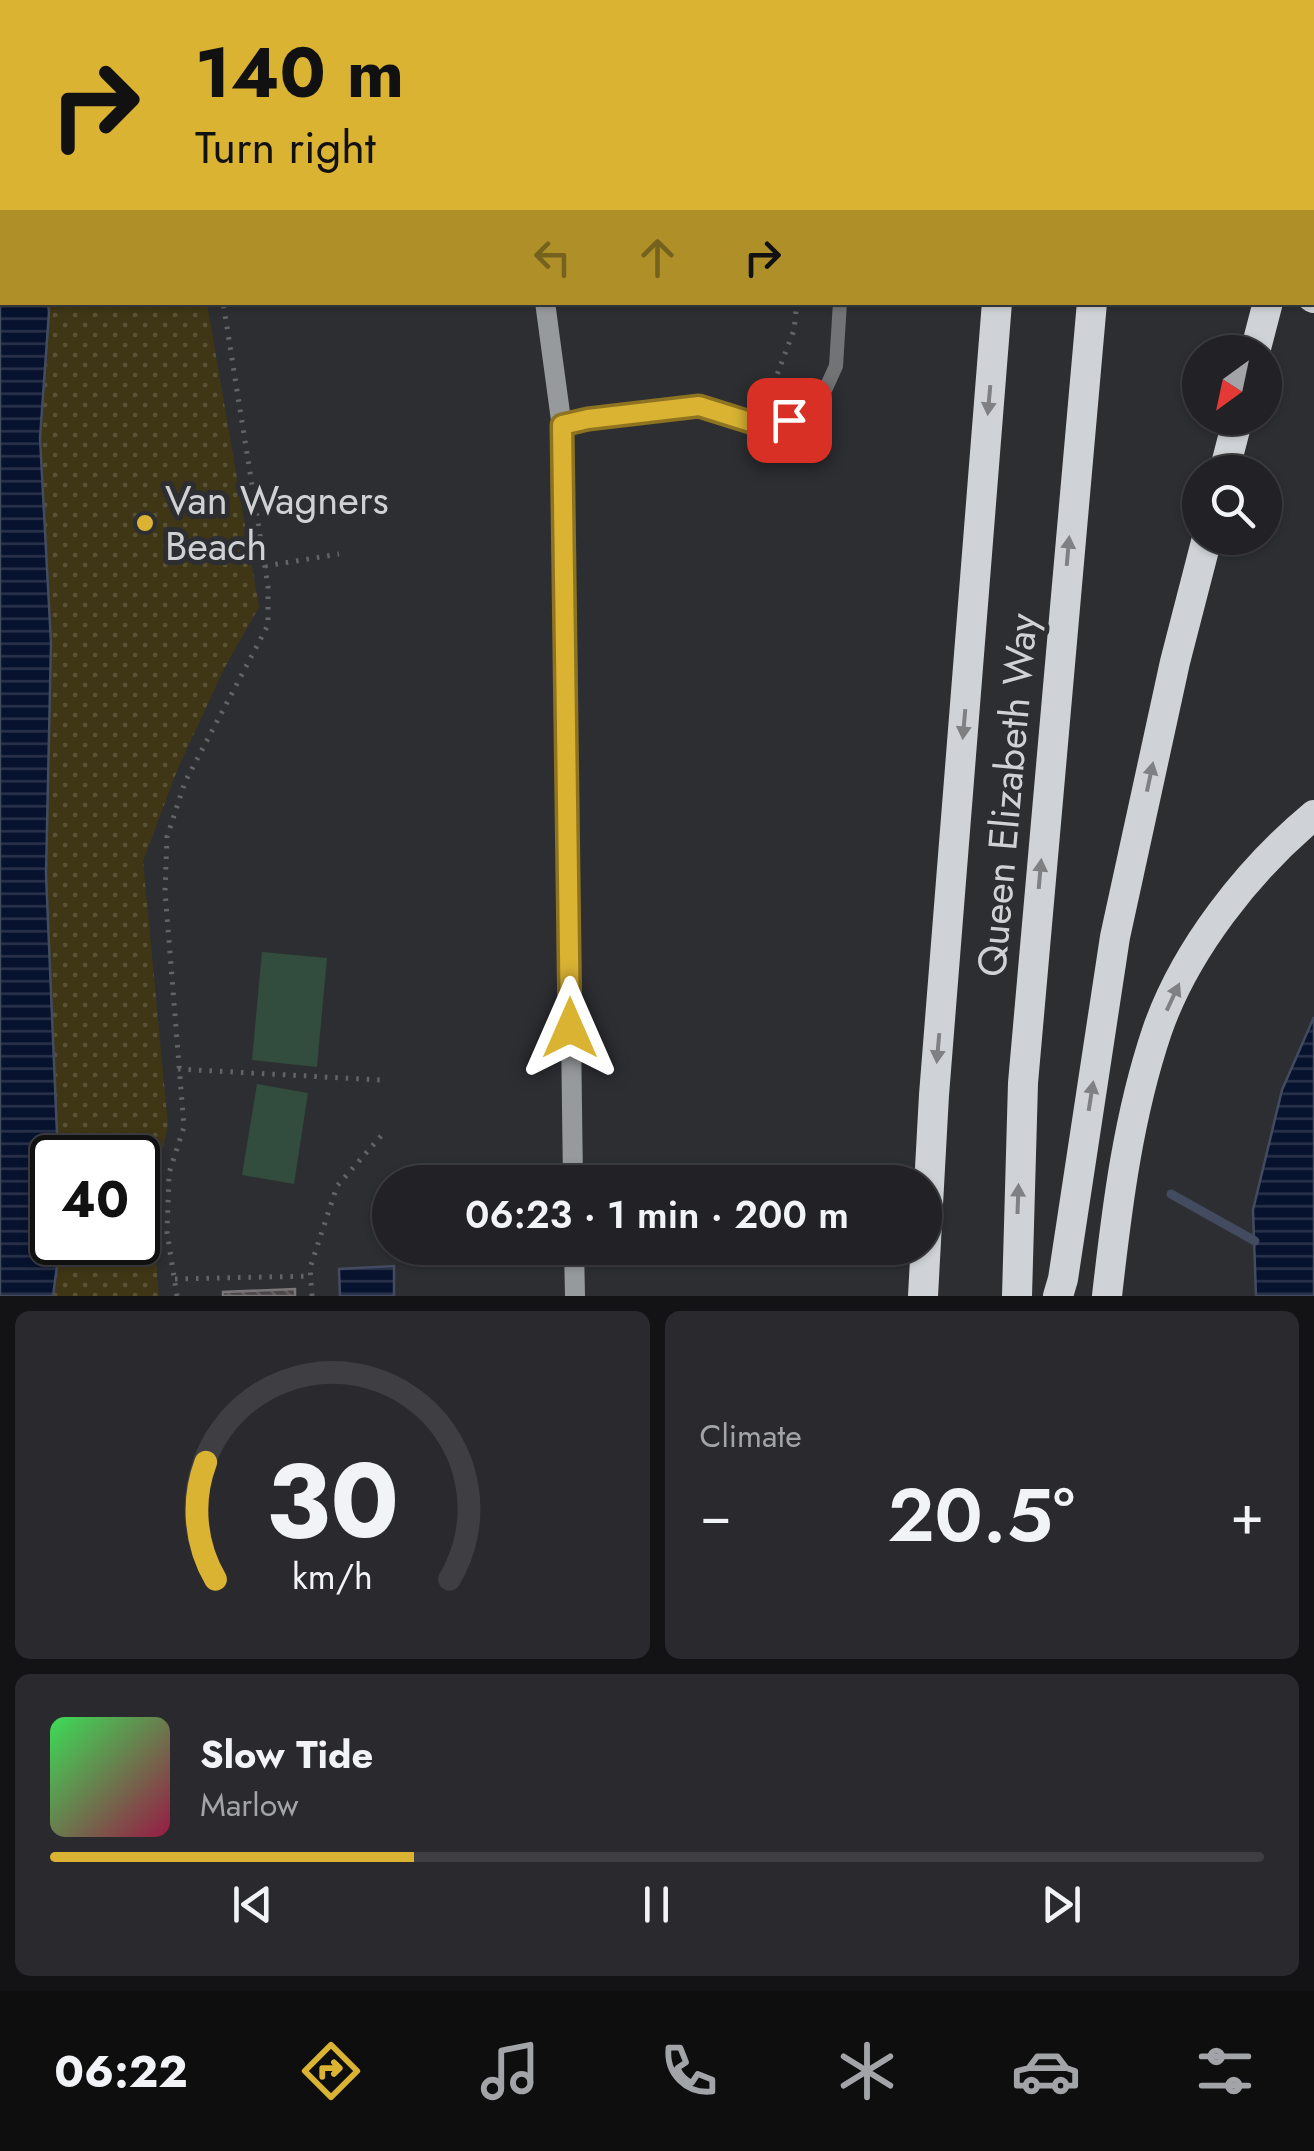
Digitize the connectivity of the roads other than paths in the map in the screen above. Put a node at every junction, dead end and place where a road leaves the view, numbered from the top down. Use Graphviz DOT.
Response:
graph roads {
  1 [pos="545,305"];
  2 [pos="840,305"];
  3 [pos="997,305"];
  4 [pos="1092,305"];
  5 [pos="1267,305"];
  6 [pos="1259,335"];
  7 [pos="562,425"];
  8 [pos="1202,555"];
  9 [pos="1314,815"];
  10 [pos="572,1165"];
  11 [pos="574,1265"];
  12 [pos="575,1296"];
  13 [pos="923,1296"];
  14 [pos="1017,1296"];
  15 [pos="1058,1296"];
  16 [pos="1107,1296"];
  1 -- 7 [label="street"];
  2 -- 7 [label="lane"];
  3 -- 13 [label="highway, Queen Elizabeth Way, one-way"];
  14 -- 4 [label="highway, Queen Elizabeth Way, one-way"];
  5 -- 6 [label="highway"];
  7 -- 10 [label="street"];
  15 -- 8 [label="highway, one-way"];
  16 -- 9 [label="highway, one-way"];
  11 -- 12 [label="street"];
}
